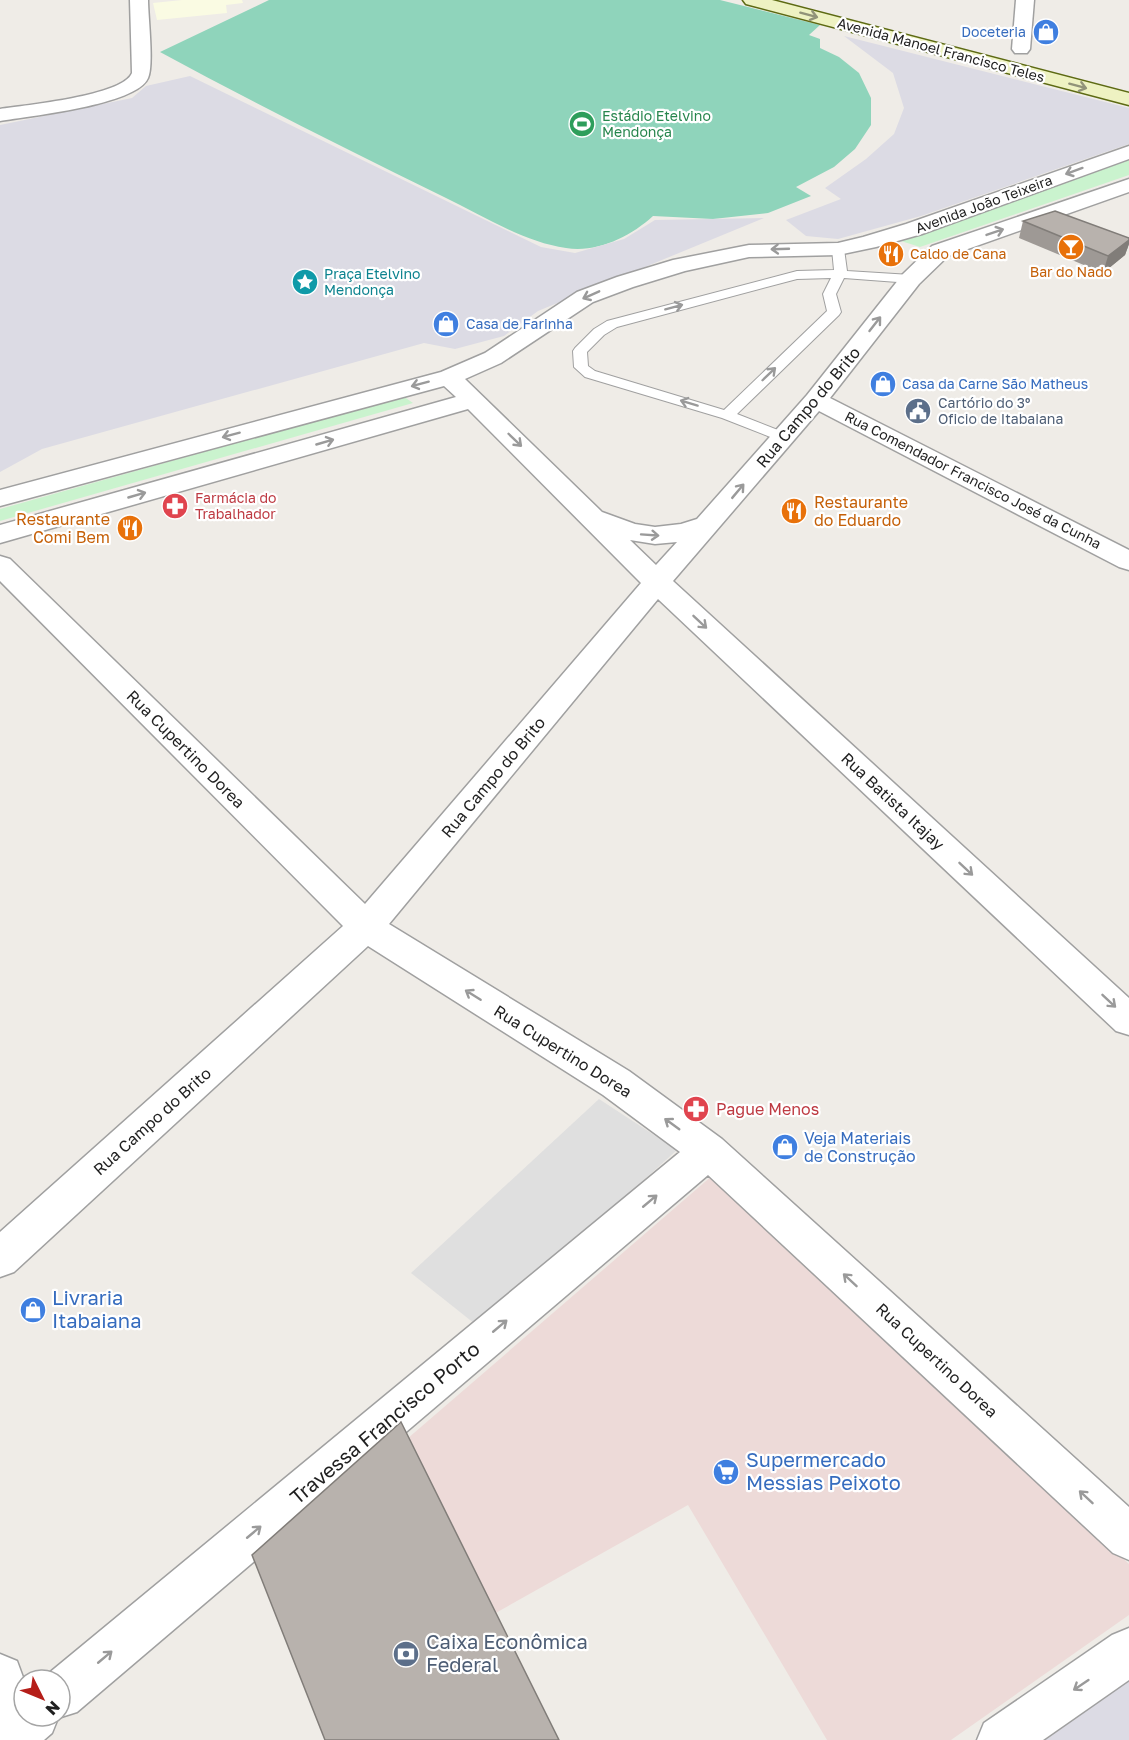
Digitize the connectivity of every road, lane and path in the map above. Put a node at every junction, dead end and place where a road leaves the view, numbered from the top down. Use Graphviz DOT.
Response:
graph roads {
  1 [pos="138,0"];
  2 [pos="752,0"];
  3 [pos="1025,0"];
  4 [pos="999,43"];
  5 [pos="1021,49"];
  6 [pos="1042,54"];
  7 [pos="1129,99"];
  8 [pos="0,115"];
  9 [pos="1129,152"];
  10 [pos="1129,185"];
  11 [pos="1055,211"];
  12 [pos="1087,223"];
  13 [pos="838,249"];
  14 [pos="940,251"];
  15 [pos="840,274"];
  16 [pos="910,279"];
  17 [pos="449,377"];
  18 [pos="473,400"];
  19 [pos="816,400"];
  20 [pos="727,415"];
  21 [pos="783,437"];
  22 [pos="0,498"];
  23 [pos="594,518"];
  24 [pos="710,524"];
  25 [pos="0,534"];
  26 [pos="1129,561"];
  27 [pos="0,565"];
  28 [pos="657,582"];
  29 [pos="366,927"];
  30 [pos="1129,1020"];
  31 [pos="709,1151"];
  32 [pos="0,1258"];
  33 [pos="1129,1537"];
  34 [pos="1129,1652"];
  35 [pos="0,1678"];
  36 [pos="72,1685"];
  37 [pos="19,1731"];
  38 [pos="1001,1740"];
  1 -- 8 [label="street"];
  2 -- 7 [label="main road, Avenida Manoel Francisco Teles, one-way"];
  3 -- 5 [label="street"];
  4 -- 5 [label="main road, Avenida Manoel Francisco Teles"];
  5 -- 6 [label="main road, Avenida Manoel Francisco Teles"];
  9 -- 13 [label="street, Avenida João Teixeira, one-way"];
  10 -- 11 [label="street, Avenida João Teixeira"];
  11 -- 12 [label="street"];
  14 -- 11 [label="street, Avenida João Teixeira, one-way"];
  13 -- 15 [label="lane"];
  13 -- 17 [label="street, one-way"];
  14 -- 16 [label="street, Rua Campo do Brito"];
  15 -- 16 [label="lane"];
  20 -- 15 [label="lane, one-way"];
  20 -- 15 [label="lane, one-way"];
  19 -- 16 [label="street, Rua Campo do Brito, one-way"];
  17 -- 18 [label="street"];
  17 -- 22 [label="street, one-way"];
  18 -- 23 [label="street, one-way"];
  25 -- 18 [label="street, one-way"];
  19 -- 21 [label="street, Rua Campo do Brito"];
  19 -- 26 [label="street, Rua Comendador Francisco José da Cunha"];
  20 -- 21 [label="lane"];
  24 -- 21 [label="street, Rua Campo do Brito, one-way"];
  23 -- 24 [label="street, one-way"];
  23 -- 28 [label="street"];
  24 -- 28 [label="street, Rua Campo do Brito"];
  27 -- 29 [label="street, Rua Cupertino Dorea"];
  28 -- 29 [label="street, Rua Campo do Brito"];
  28 -- 30 [label="street, Rua Batista Itajay, one-way"];
  31 -- 29 [label="street, Rua Cupertino Dorea, one-way"];
  29 -- 32 [label="street, Rua Campo do Brito"];
  33 -- 31 [label="street, Rua Cupertino Dorea, one-way"];
  36 -- 31 [label="street, Travessa Francisco Porto, one-way"];
  34 -- 38 [label="street, one-way"];
  35 -- 37 [label="street"];
}
